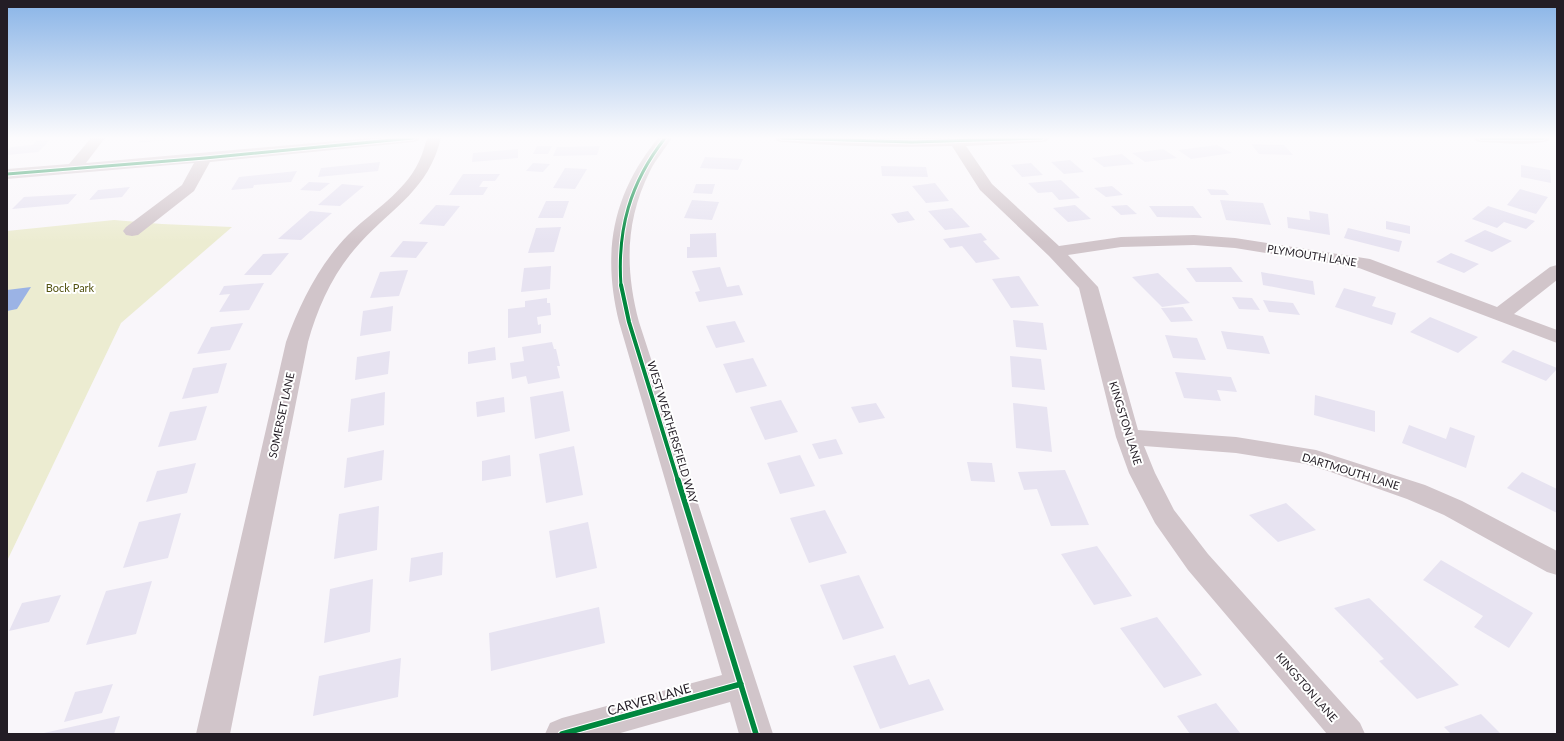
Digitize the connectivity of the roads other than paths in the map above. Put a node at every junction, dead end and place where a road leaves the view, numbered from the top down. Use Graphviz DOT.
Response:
graph roads {
  1 [pos="23,173"];
  2 [pos="197,173"];
  3 [pos="421,173"];
  4 [pos="642,173"];
  5 [pos="976,173"];
  6 [pos="7,174"];
  7 [pos="132,232"];
  8 [pos="1055,252"];
  9 [pos="1557,271"];
  10 [pos="1501,314"];
  11 [pos="1557,337"];
  12 [pos="1128,437"];
  13 [pos="1557,564"];
  14 [pos="741,684"];
  15 [pos="213,734"];
  16 [pos="562,734"];
  17 [pos="756,734"];
  18 [pos="1348,734"];
  1 -- 6 [label="street"];
  2 -- 7 [label="street"];
  3 -- 15 [label="street, SOMERSET LANE"];
  4 -- 14 [label="street, WEST WEATHERSFIELD WAY"];
  5 -- 8 [label="street, KINGSTON LANE"];
  8 -- 10 [label="street, PLYMOUTH LANE"];
  8 -- 12 [label="street, KINGSTON LANE"];
  9 -- 10 [label="street"];
  10 -- 11 [label="street, PLYMOUTH LANE"];
  12 -- 13 [label="street, DARTMOUTH LANE"];
  12 -- 18 [label="street, KINGSTON LANE"];
  14 -- 16 [label="street, CARVER LANE"];
  14 -- 17 [label="street, WEST WEATHERSFIELD WAY"];
}
